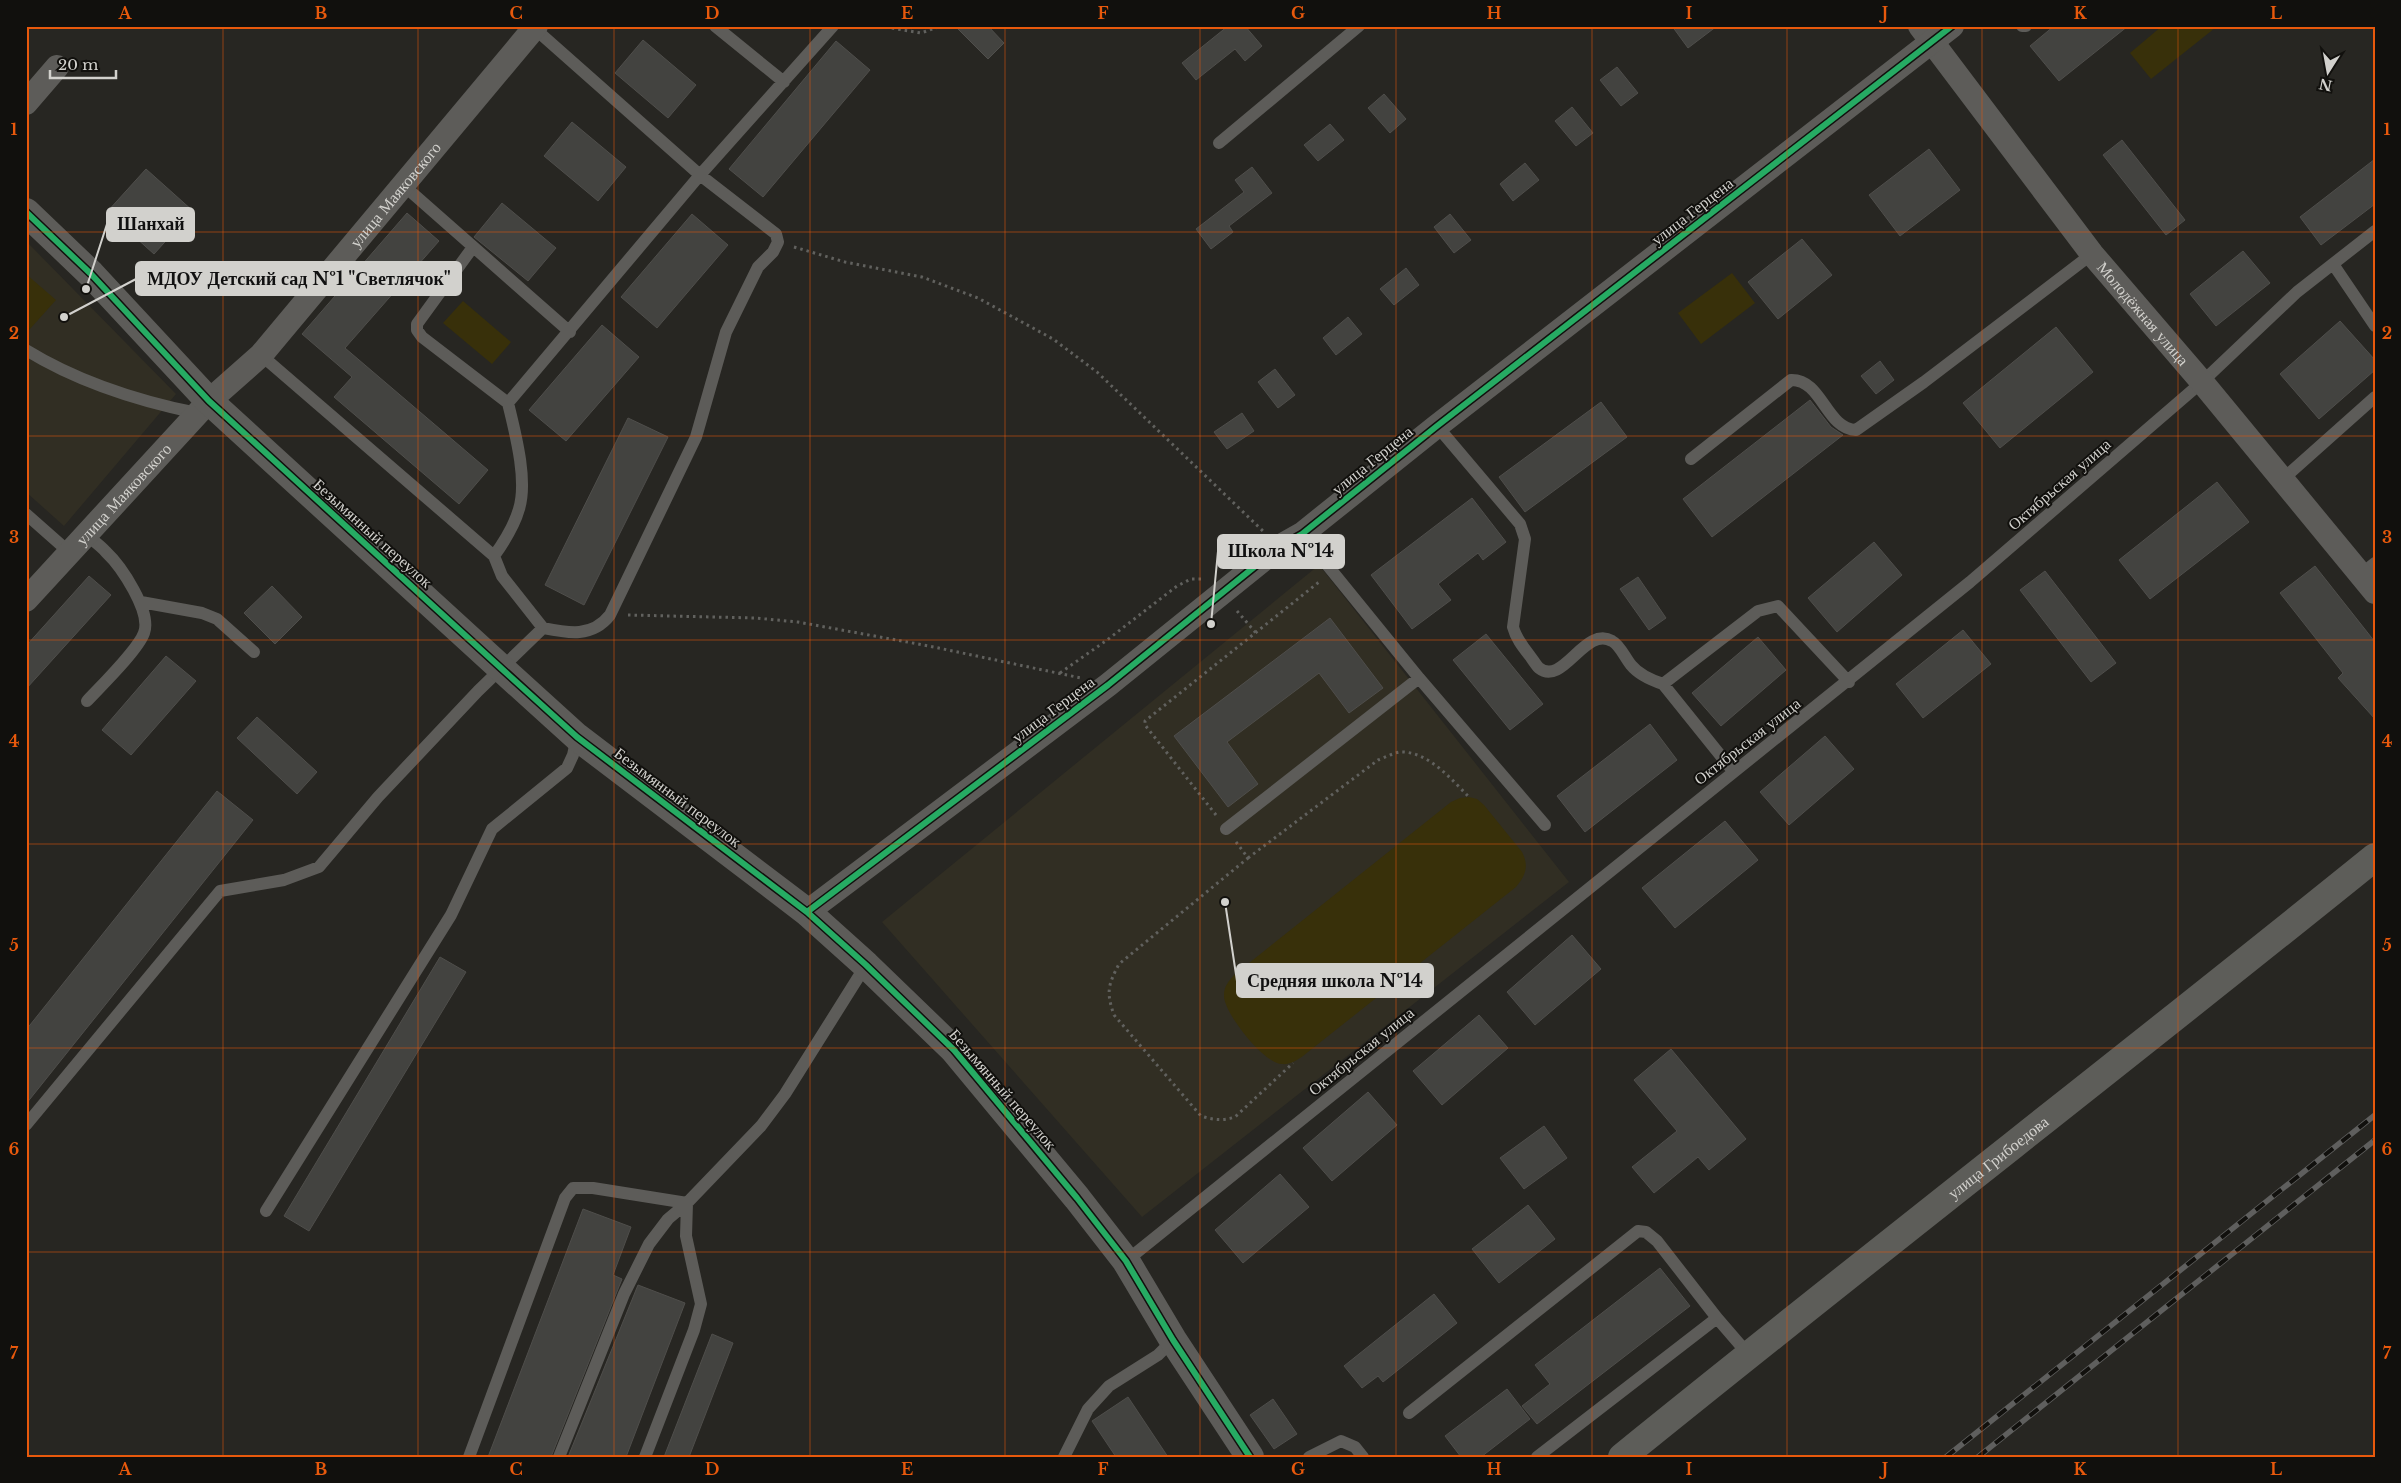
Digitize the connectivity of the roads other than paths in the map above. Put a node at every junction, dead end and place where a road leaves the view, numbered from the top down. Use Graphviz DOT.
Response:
graph roads {
  1 [pos="715,26"];
  2 [pos="834,26"];
  3 [pos="1359,26"];
  4 [pos="1952,26"];
  5 [pos="535,27"];
  6 [pos="1926,34"];
  7 [pos="57,67"];
  8 [pos="784,82"];
  9 [pos="26,103"];
  10 [pos="1219,143"];
  11 [pos="700,175"];
  12 [pos="402,184"];
  13 [pos="26,212"];
  14 [pos="2375,231"];
  15 [pos="472,247"];
  16 [pos="2092,254"];
  17 [pos="2333,264"];
  18 [pos="2375,326"];
  19 [pos="570,332"];
  20 [pos="26,350"];
  21 [pos="261,355"];
  22 [pos="2202,382"];
  23 [pos="2375,397"];
  24 [pos="508,403"];
  25 [pos="203,407"];
  26 [pos="1437,426"];
  27 [pos="1690,459"];
  28 [pos="2283,479"];
  29 [pos="26,514"];
  30 [pos="85,534"];
  31 [pos="1302,534"];
  32 [pos="69,552"];
  33 [pos="494,556"];
  34 [pos="2370,577"];
  35 [pos="26,600"];
  36 [pos="141,602"];
  37 [pos="543,628"];
  38 [pos="254,652"];
  39 [pos="502,669"];
  40 [pos="1419,678"];
  41 [pos="1849,682"];
  42 [pos="1663,684"];
  43 [pos="87,701"];
  44 [pos="577,736"];
  45 [pos="1733,771"];
  46 [pos="1546,825"];
  47 [pos="1226,829"];
  48 [pos="2375,857"];
  49 [pos="807,912"];
  50 [pos="866,965"];
  51 [pos="26,1125"];
  52 [pos="687,1203"];
  53 [pos="266,1211"];
  54 [pos="1126,1261"];
  55 [pos="1717,1318"];
  56 [pos="1173,1340"];
  57 [pos="1748,1354"];
  58 [pos="1409,1413"];
  59 [pos="468,1457"];
  60 [pos="559,1457"];
  61 [pos="645,1457"];
  62 [pos="1064,1457"];
  63 [pos="1250,1457"];
  64 [pos="1309,1457"];
  65 [pos="1363,1457"];
  66 [pos="1537,1457"];
  67 [pos="1622,1457"];
  1 -- 8 [label="lane"];
  2 -- 8 [label="lane"];
  3 -- 10 [label="lane"];
  4 -- 6 [label="street, улица Герцена"];
  5 -- 11 [label="lane"];
  5 -- 12 [label="street, улица Маяковского"];
  6 -- 16 [label="street, Молодёжная улица"];
  6 -- 26 [label="street, улица Герцена"];
  7 -- 9 [label="street"];
  8 -- 11 [label="lane"];
  11 -- 19 [label="lane"];
  11 -- 37 [label="lane"];
  12 -- 15 [label="lane"];
  12 -- 21 [label="street, улица Маяковского"];
  13 -- 25 [label="street, Безымянный переулок"];
  14 -- 17 [label="lane, Октябрьская улица"];
  15 -- 19 [label="lane"];
  15 -- 24 [label="lane"];
  16 -- 22 [label="street, Молодёжная улица"];
  16 -- 27 [label="lane"];
  17 -- 18 [label="lane"];
  17 -- 22 [label="lane, Октябрьская улица"];
  19 -- 24 [label="lane"];
  20 -- 25 [label="lane"];
  21 -- 25 [label="street, улица Маяковского"];
  21 -- 33 [label="lane"];
  22 -- 28 [label="street, Молодёжная улица"];
  22 -- 41 [label="lane, Октябрьская улица"];
  23 -- 28 [label="lane"];
  24 -- 33 [label="lane"];
  25 -- 30 [label="street, улица Маяковского"];
  25 -- 39 [label="street, Безымянный переулок"];
  26 -- 31 [label="street, улица Герцена"];
  26 -- 42 [label="lane"];
  28 -- 34 [label="street, Молодёжная улица"];
  29 -- 32 [label="lane"];
  30 -- 32 [label="street, улица Маяковского"];
  30 -- 36 [label="lane"];
  31 -- 40 [label="lane"];
  31 -- 49 [label="street, улица Герцена"];
  32 -- 35 [label="street, улица Маяковского"];
  33 -- 37 [label="lane"];
  36 -- 38 [label="lane"];
  36 -- 43 [label="lane"];
  37 -- 39 [label="lane"];
  39 -- 44 [label="street, Безымянный переулок"];
  39 -- 51 [label="lane"];
  40 -- 46 [label="lane"];
  40 -- 47 [label="lane"];
  41 -- 42 [label="lane"];
  41 -- 45 [label="lane, Октябрьская улица"];
  42 -- 45 [label="lane"];
  44 -- 49 [label="street, Безымянный переулок"];
  44 -- 53 [label="lane"];
  45 -- 54 [label="lane, Октябрьская улица"];
  48 -- 57 [label="main road, улица Грибоедова"];
  49 -- 50 [label="street, Безымянный переулок"];
  50 -- 52 [label="lane"];
  50 -- 54 [label="street, Безымянный переулок"];
  52 -- 59 [label="lane"];
  52 -- 60 [label="lane"];
  52 -- 61 [label="lane"];
  54 -- 56 [label="street, Безымянный переулок"];
  55 -- 57 [label="lane"];
  55 -- 58 [label="lane"];
  55 -- 66 [label="lane"];
  56 -- 62 [label="lane"];
  56 -- 63 [label="street, Безымянный переулок"];
  57 -- 67 [label="main road, улица Грибоедова"];
  64 -- 65 [label="lane"];
}
